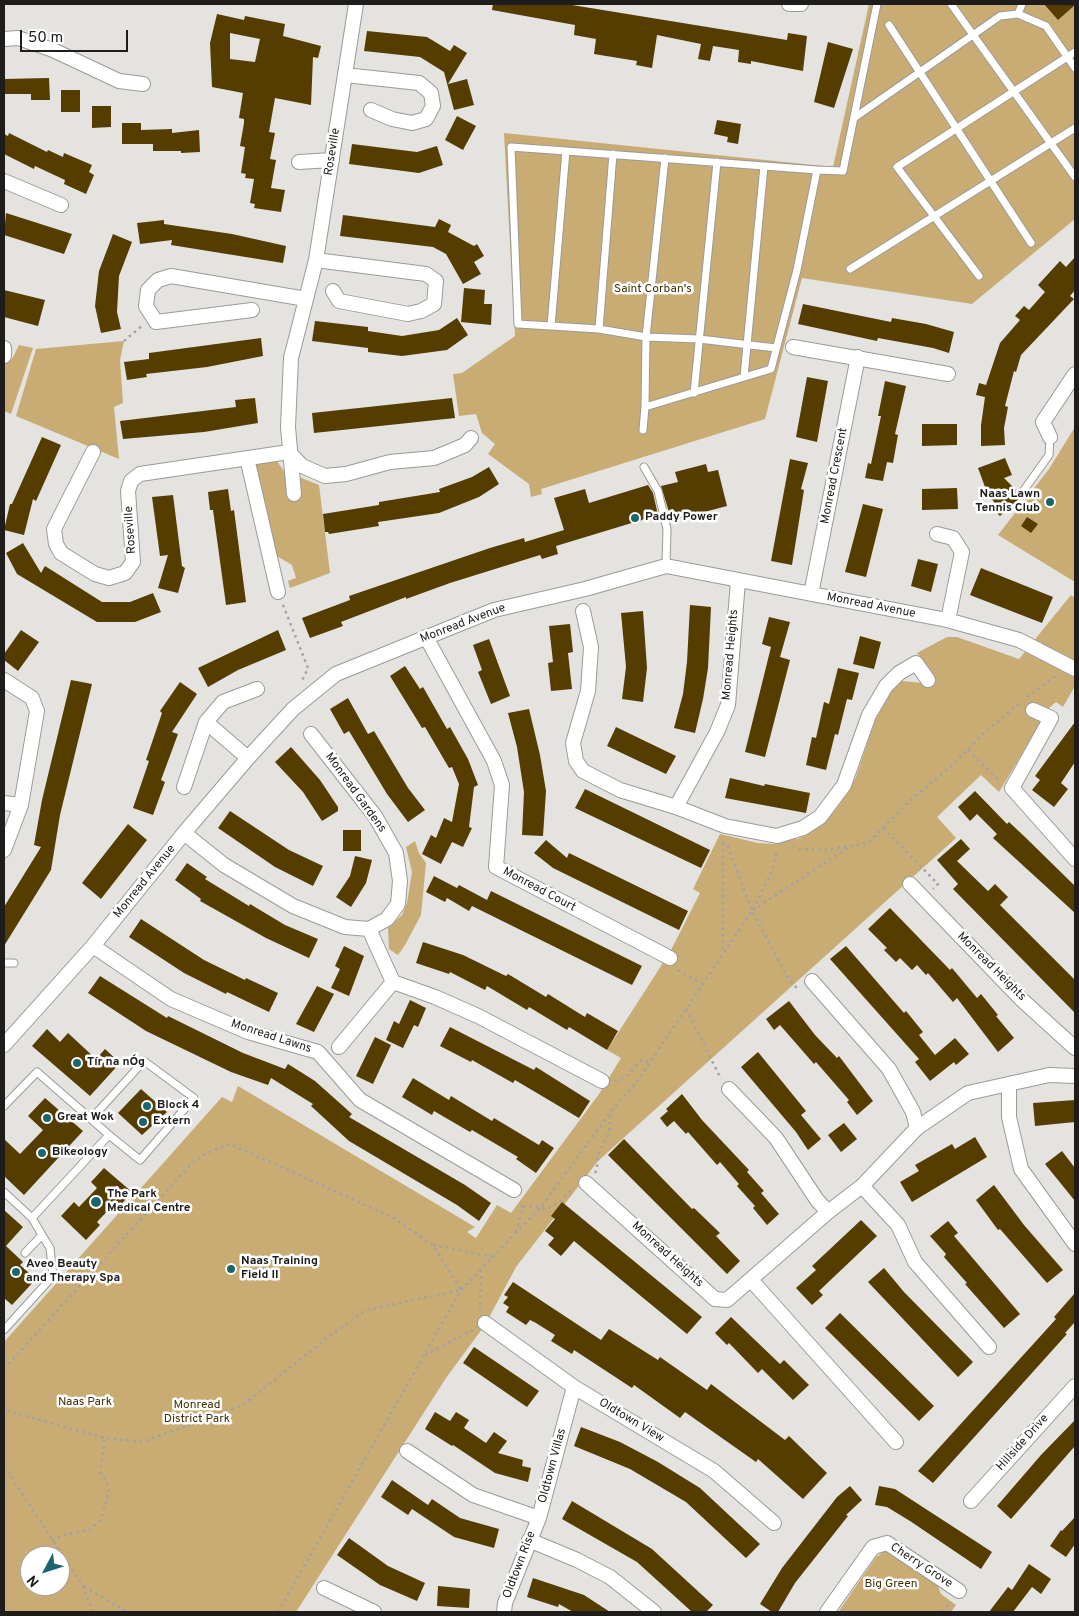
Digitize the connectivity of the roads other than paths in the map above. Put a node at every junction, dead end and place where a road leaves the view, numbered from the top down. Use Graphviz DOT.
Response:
graph roads {
  1 [pos="356,4"];
  2 [pos="789,4"];
  3 [pos="801,4"];
  4 [pos="877,4"];
  5 [pos="951,4"];
  6 [pos="1022,4"];
  7 [pos="1018,14"];
  8 [pos="890,25"];
  9 [pos="973,35"];
  10 [pos="4,39"];
  11 [pos="1075,52"];
  12 [pos="1068,57"];
  13 [pos="1075,68"];
  14 [pos="920,72"];
  15 [pos="345,75"];
  16 [pos="143,84"];
  17 [pos="1014,92"];
  18 [pos="371,110"];
  19 [pos="854,118"];
  20 [pos="1075,128"];
  21 [pos="957,129"];
  22 [pos="1051,141"];
  23 [pos="566,151"];
  24 [pos="613,154"];
  25 [pos="665,158"];
  26 [pos="332,160"];
  27 [pos="298,162"];
  28 [pos="717,162"];
  29 [pos="764,166"];
  30 [pos="817,170"];
  31 [pos="1075,177"];
  32 [pos="990,181"];
  33 [pos="4,182"];
  34 [pos="62,206"];
  35 [pos="935,216"];
  36 [pos="1031,243"];
  37 [pos="316,260"];
  38 [pos="850,269"];
  39 [pos="979,276"];
  40 [pos="333,291"];
  41 [pos="306,299"];
  42 [pos="252,310"];
  43 [pos="551,326"];
  44 [pos="599,329"];
  45 [pos="646,337"];
  46 [pos="699,339"];
  47 [pos="747,345"];
  48 [pos="793,347"];
  49 [pos="4,348"];
  50 [pos="776,348"];
  51 [pos="4,356"];
  52 [pos="858,357"];
  53 [pos="948,374"];
  54 [pos="1075,374"];
  55 [pos="744,378"];
  56 [pos="694,393"];
  57 [pos="645,407"];
  58 [pos="643,430"];
  59 [pos="1050,437"];
  60 [pos="470,438"];
  61 [pos="93,452"];
  62 [pos="289,452"];
  63 [pos="247,458"];
  64 [pos="644,467"];
  65 [pos="1024,490"];
  66 [pos="294,494"];
  67 [pos="937,534"];
  68 [pos="666,566"];
  69 [pos="738,581"];
  70 [pos="278,592"];
  71 [pos="812,594"];
  72 [pos="583,611"];
  73 [pos="948,620"];
  74 [pos="426,637"];
  75 [pos="1075,669"];
  76 [pos="4,680"];
  77 [pos="928,680"];
  78 [pos="257,689"];
  79 [pos="1033,710"];
  80 [pos="206,722"];
  81 [pos="311,734"];
  82 [pos="248,758"];
  83 [pos="184,788"];
  84 [pos="4,803"];
  85 [pos="21,805"];
  86 [pos="676,807"];
  87 [pos="184,833"];
  88 [pos="4,850"];
  89 [pos="1075,859"];
  90 [pos="910,884"];
  91 [pos="369,929"];
  92 [pos="93,946"];
  93 [pos="670,958"];
  94 [pos="4,963"];
  95 [pos="14,963"];
  96 [pos="812,980"];
  97 [pos="393,982"];
  98 [pos="4,1045"];
  99 [pos="339,1047"];
  100 [pos="1075,1048"];
  101 [pos="1075,1076"];
  102 [pos="602,1081"];
  103 [pos="1009,1085"];
  104 [pos="729,1089"];
  105 [pos="4,1106"];
  106 [pos="91,1119"];
  107 [pos="917,1128"];
  108 [pos="109,1135"];
  109 [pos="589,1179"];
  110 [pos="862,1186"];
  111 [pos="514,1190"];
  112 [pos="4,1192"];
  113 [pos="828,1212"];
  114 [pos="32,1218"];
  115 [pos="42,1235"];
  116 [pos="1075,1244"];
  117 [pos="25,1253"];
  118 [pos="752,1281"];
  119 [pos="482,1322"];
  120 [pos="4,1330"];
  121 [pos="988,1347"];
  122 [pos="1075,1386"];
  123 [pos="574,1387"];
  124 [pos="896,1442"];
  125 [pos="407,1451"];
  126 [pos="971,1501"];
  127 [pos="539,1518"];
  128 [pos="774,1524"];
  129 [pos="529,1540"];
  130 [pos="324,1588"];
  131 [pos="959,1591"];
  132 [pos="374,1612"];
  133 [pos="504,1612"];
  134 [pos="654,1612"];
  135 [pos="827,1612"];
  1 -- 15 [label="street, Roseville"];
  2 -- 3 [label="street"];
  4 -- 19 [label="lane"];
  5 -- 9 [label="lane"];
  6 -- 7 [label="lane"];
  7 -- 9 [label="lane"];
  7 -- 12 [label="lane"];
  8 -- 14 [label="lane"];
  9 -- 14 [label="lane"];
  9 -- 17 [label="lane"];
  10 -- 16 [label="street"];
  11 -- 12 [label="lane"];
  12 -- 13 [label="lane"];
  12 -- 17 [label="lane"];
  14 -- 19 [label="lane"];
  14 -- 21 [label="lane"];
  15 -- 18 [label="street"];
  15 -- 26 [label="street, Roseville"];
  17 -- 21 [label="lane"];
  17 -- 22 [label="lane"];
  19 -- 30 [label="lane"];
  20 -- 22 [label="lane"];
  21 -- 32 [label="lane"];
  21 -- 35 [label="lane"];
  22 -- 31 [label="lane"];
  22 -- 32 [label="lane"];
  23 -- 24 [label="lane"];
  23 -- 43 [label="lane"];
  23 -- 43 [label="lane"];
  24 -- 25 [label="lane"];
  24 -- 44 [label="lane"];
  25 -- 28 [label="lane"];
  25 -- 45 [label="lane"];
  26 -- 27 [label="street"];
  26 -- 37 [label="street, Roseville"];
  28 -- 29 [label="lane"];
  28 -- 46 [label="lane"];
  29 -- 30 [label="lane"];
  29 -- 47 [label="lane"];
  30 -- 50 [label="lane"];
  32 -- 35 [label="lane"];
  32 -- 36 [label="lane"];
  33 -- 34 [label="street"];
  35 -- 38 [label="lane"];
  35 -- 39 [label="lane"];
  37 -- 40 [label="street"];
  37 -- 41 [label="street, Roseville"];
  41 -- 42 [label="street"];
  41 -- 62 [label="street, Roseville"];
  43 -- 44 [label="lane"];
  44 -- 45 [label="lane"];
  45 -- 46 [label="lane"];
  45 -- 57 [label="lane"];
  46 -- 47 [label="lane"];
  46 -- 56 [label="lane"];
  47 -- 50 [label="lane"];
  47 -- 55 [label="lane"];
  48 -- 52 [label="street"];
  49 -- 51 [label="street"];
  50 -- 55 [label="lane"];
  52 -- 53 [label="street"];
  52 -- 71 [label="street, Monread Crescent"];
  54 -- 59 [label="street"];
  55 -- 56 [label="lane"];
  56 -- 57 [label="lane"];
  57 -- 58 [label="lane"];
  59 -- 65 [label="lane"];
  60 -- 62 [label="street"];
  61 -- 63 [label="street, Roseville"];
  62 -- 63 [label="street, Roseville"];
  62 -- 66 [label="street, Roseville"];
  63 -- 70 [label="street"];
  64 -- 68 [label="lane"];
  67 -- 73 [label="street"];
  68 -- 69 [label="street, Monread Avenue"];
  68 -- 74 [label="street, Monread Avenue"];
  69 -- 71 [label="street, Monread Avenue"];
  69 -- 86 [label="street, Monread Heights"];
  71 -- 73 [label="street, Monread Avenue"];
  72 -- 86 [label="street"];
  73 -- 75 [label="street, Monread Avenue"];
  74 -- 82 [label="street, Monread Avenue"];
  74 -- 93 [label="street, Monread Court"];
  76 -- 85 [label="street"];
  77 -- 86 [label="street"];
  78 -- 80 [label="street"];
  79 -- 89 [label="street"];
  80 -- 82 [label="street"];
  80 -- 83 [label="street"];
  81 -- 91 [label="street, Monread Gardens"];
  82 -- 87 [label="street, Monread Avenue"];
  84 -- 85 [label="street"];
  85 -- 88 [label="street"];
  87 -- 91 [label="street"];
  87 -- 92 [label="street, Monread Avenue"];
  90 -- 100 [label="street, Monread Heights"];
  91 -- 97 [label="street"];
  92 -- 98 [label="street, Monread Avenue"];
  92 -- 111 [label="street, Monread Lawns"];
  94 -- 95 [label="lane"];
  96 -- 107 [label="street"];
  97 -- 99 [label="street"];
  97 -- 102 [label="street"];
  101 -- 103 [label="street, Monread Heights"];
  103 -- 107 [label="street, Monread Heights"];
  103 -- 116 [label="street"];
  104 -- 113 [label="street"];
  105 -- 106 [label="lane"];
  106 -- 108 [label="lane"];
  106 -- 108 [label="lane"];
  107 -- 110 [label="street, Monread Heights"];
  108 -- 114 [label="lane"];
  109 -- 118 [label="street, Monread Heights"];
  110 -- 113 [label="street, Monread Heights"];
  110 -- 121 [label="street"];
  112 -- 114 [label="lane"];
  113 -- 118 [label="street, Monread Heights"];
  114 -- 115 [label="lane"];
  115 -- 117 [label="lane"];
  115 -- 120 [label="lane"];
  118 -- 124 [label="street"];
  119 -- 123 [label="street, Oldtown View"];
  122 -- 126 [label="street, Hillside Drive"];
  123 -- 127 [label="street, Oldtown Villas"];
  123 -- 128 [label="street, Oldtown View"];
  125 -- 127 [label="street, Oldtown Villas"];
  127 -- 129 [label="street, Oldtown Rise"];
  129 -- 133 [label="street, Oldtown Rise"];
  129 -- 134 [label="street"];
  130 -- 132 [label="street"];
  131 -- 135 [label="street, Cherry Grove"];
}
